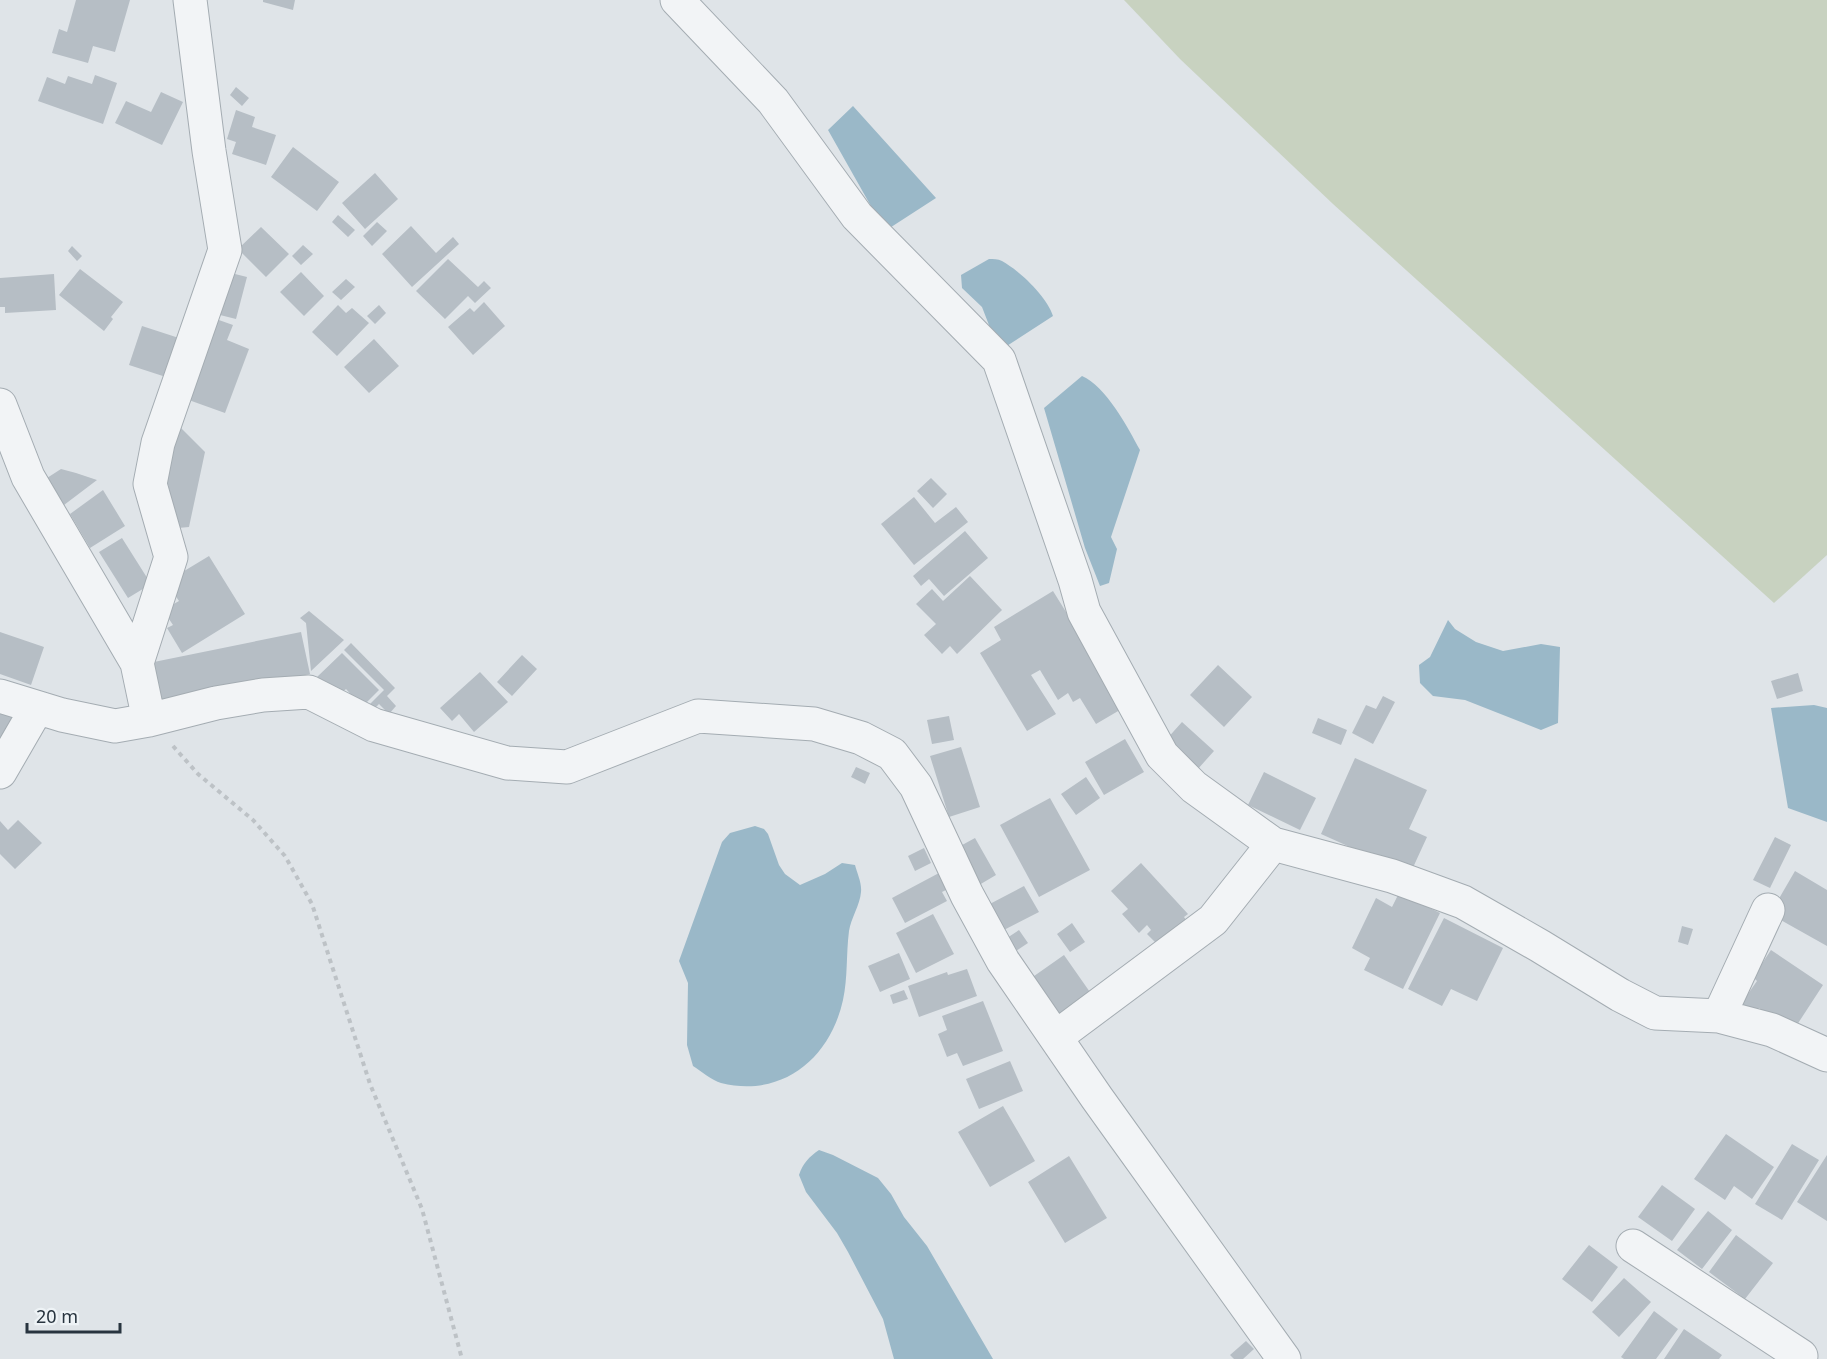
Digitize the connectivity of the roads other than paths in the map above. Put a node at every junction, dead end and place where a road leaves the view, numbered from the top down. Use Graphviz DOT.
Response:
graph roads {
  1 [pos="190,0"];
  2 [pos="676,0"];
  3 [pos="0,405"];
  4 [pos="137,663"];
  5 [pos="0,696"];
  6 [pos="37,708"];
  7 [pos="149,720"];
  8 [pos="0,772"];
  9 [pos="1273,844"];
  10 [pos="1768,910"];
  11 [pos="1719,1016"];
  12 [pos="1056,1037"];
  13 [pos="1827,1054"];
  14 [pos="1633,1246"];
  15 [pos="1805,1349"];
  16 [pos="1284,1359"];
  1 -- 4 [label="street"];
  2 -- 9 [label="street"];
  3 -- 4 [label="street"];
  4 -- 7 [label="street"];
  5 -- 6 [label="street"];
  6 -- 7 [label="street"];
  6 -- 8 [label="street"];
  7 -- 12 [label="street"];
  9 -- 11 [label="street"];
  9 -- 12 [label="street"];
  10 -- 11 [label="street"];
  11 -- 13 [label="street"];
  12 -- 16 [label="street"];
  14 -- 15 [label="street"];
}
